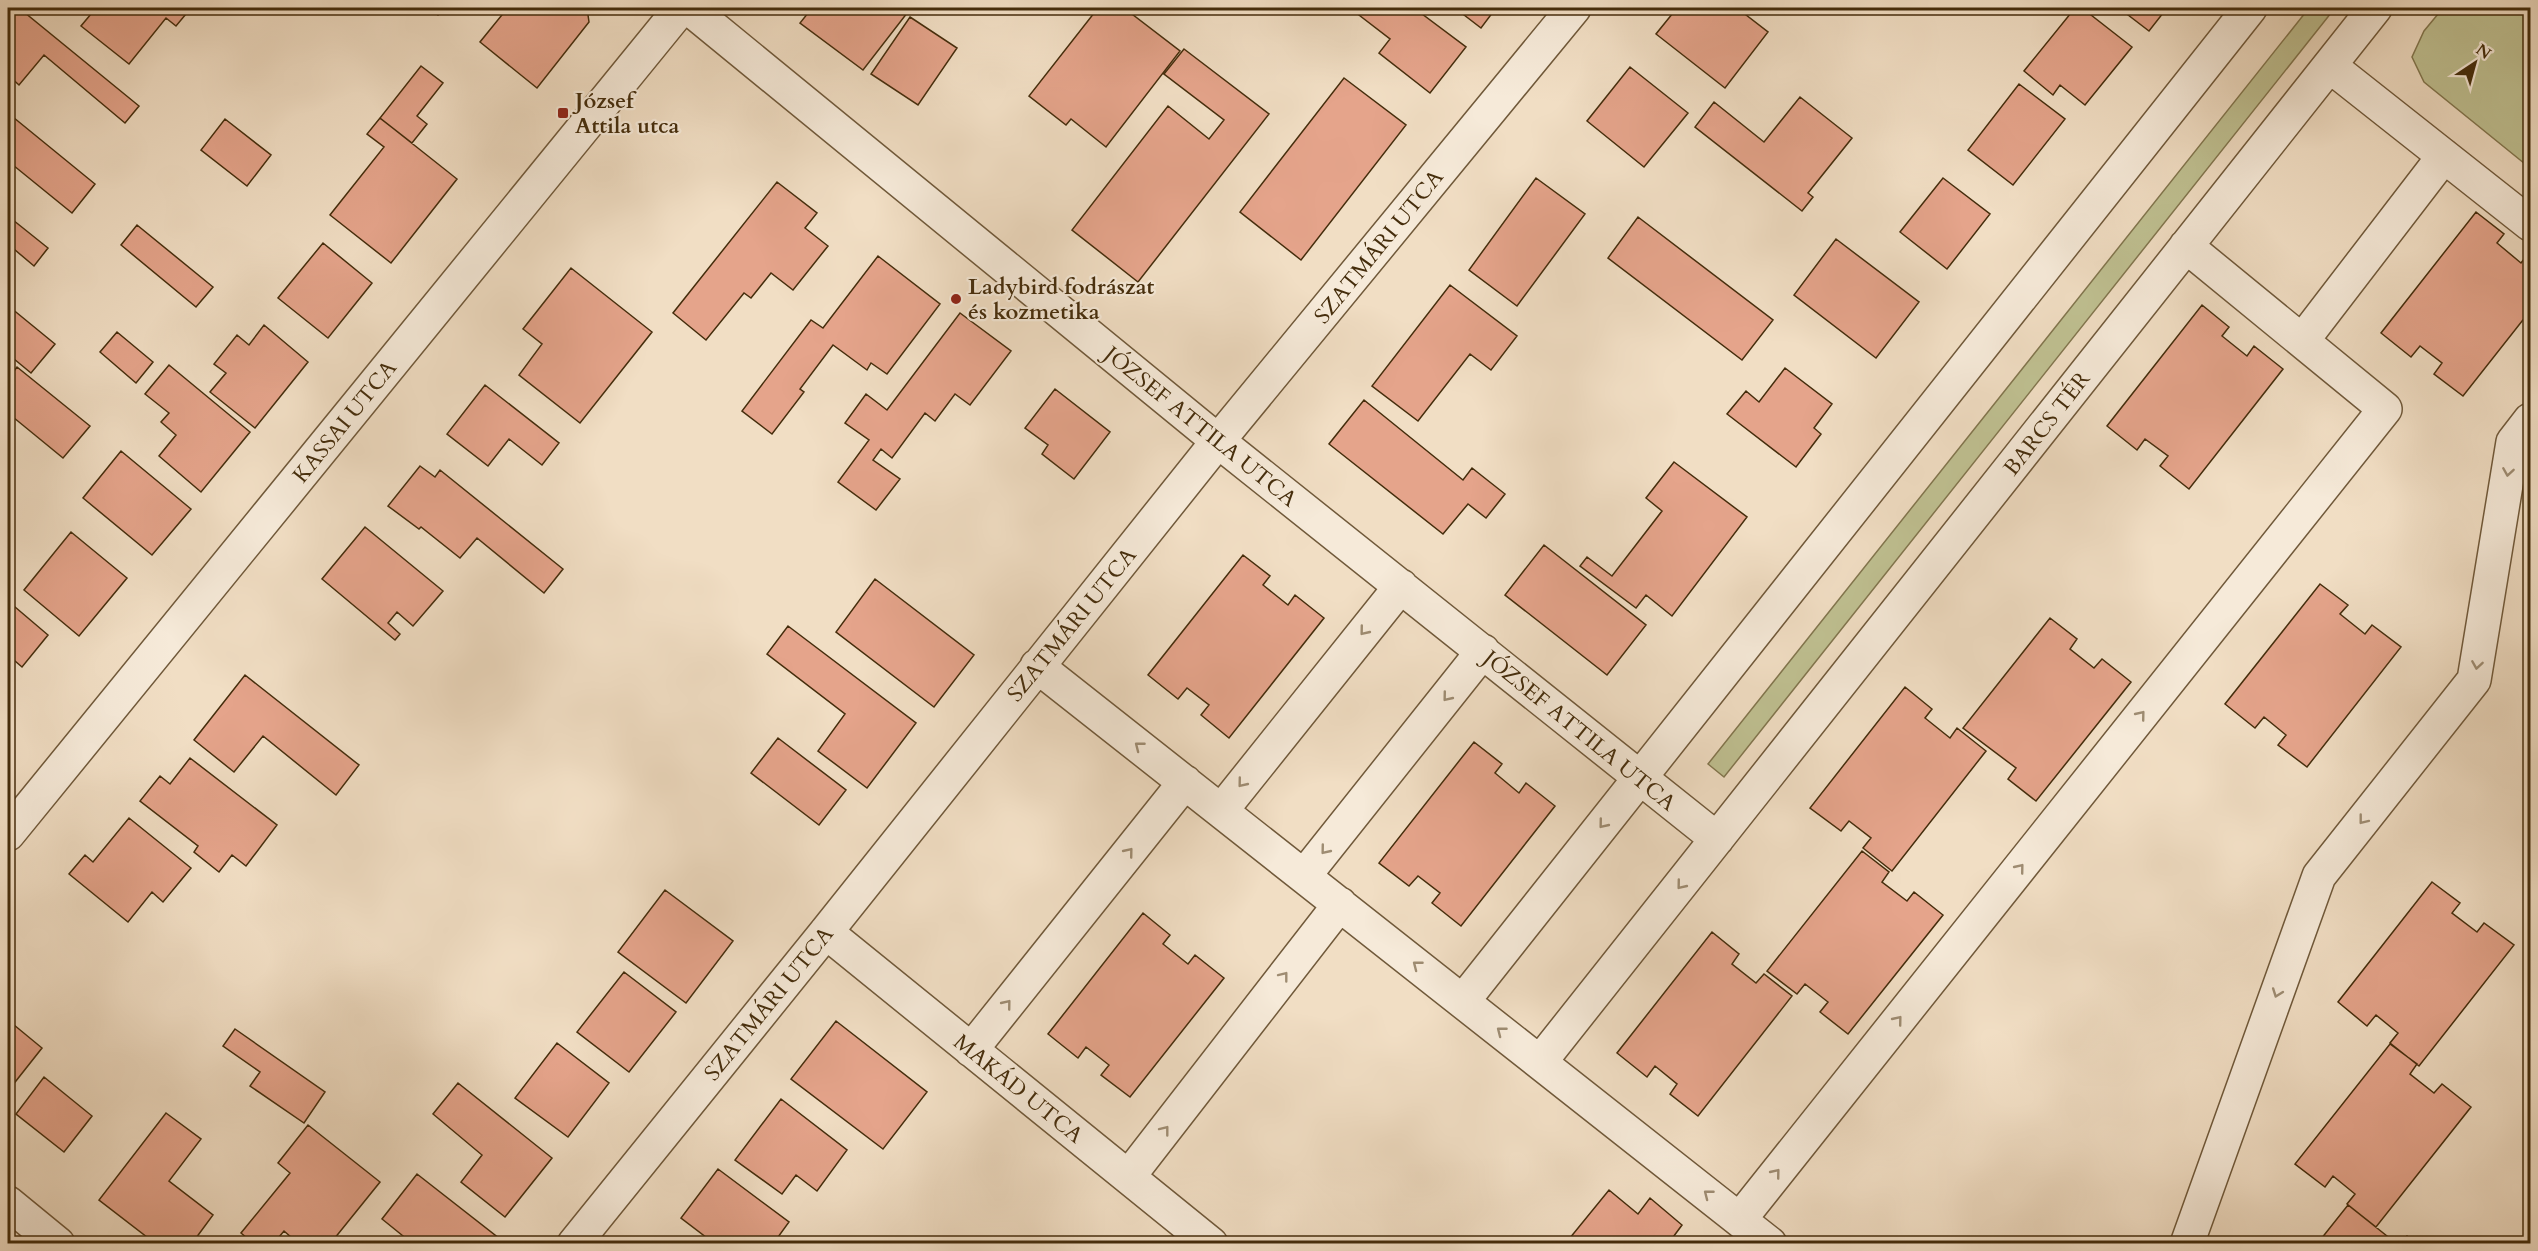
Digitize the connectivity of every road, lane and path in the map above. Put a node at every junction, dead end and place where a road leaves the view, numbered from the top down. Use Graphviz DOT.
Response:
graph roads {
  1 [pos="681,8"];
  2 [pos="689,8"];
  3 [pos="1574,8"];
  4 [pos="2250,8"];
  5 [pos="2375,8"];
  6 [pos="2330,66"];
  7 [pos="2444,156"];
  8 [pos="2530,224"];
  9 [pos="2186,246"];
  10 [pos="2302,341"];
  11 [pos="2530,420"];
  12 [pos="1218,441"];
  13 [pos="1401,586"];
  14 [pos="1483,651"];
  15 [pos="1037,666"];
  16 [pos="1640,778"];
  17 [pos="1185,782"];
  18 [pos="1221,811"];
  19 [pos="8,834"];
  20 [pos="1717,839"];
  21 [pos="1304,876"];
  22 [pos="1340,904"];
  23 [pos="826,932"];
  24 [pos="1462,1001"];
  25 [pos="971,1050"];
  26 [pos="1540,1062"];
  27 [pos="1129,1176"];
  28 [pos="8,1203"];
  29 [pos="1740,1219"];
  30 [pos="58,1244"];
  31 [pos="574,1244"];
  32 [pos="1211,1244"];
  33 [pos="1770,1244"];
  34 [pos="2187,1244"];
  1 -- 19 [label="street, KASSAI UTCA"];
  2 -- 12 [label="street, JÓZSEF ATTILA UTCA"];
  3 -- 12 [label="street, SZATMÁRI UTCA"];
  4 -- 16 [label="street"];
  5 -- 6 [label="street, BARCS TÉR"];
  6 -- 7 [label="street"];
  6 -- 9 [label="street, BARCS TÉR"];
  7 -- 8 [label="street"];
  7 -- 10 [label="street"];
  9 -- 10 [label="street"];
  9 -- 20 [label="street, BARCS TÉR"];
  29 -- 10 [label="street, one-way"];
  11 -- 34 [label="street, one-way"];
  12 -- 13 [label="street, JÓZSEF ATTILA UTCA"];
  12 -- 15 [label="street, SZATMÁRI UTCA"];
  13 -- 14 [label="street, JÓZSEF ATTILA UTCA"];
  13 -- 18 [label="street, one-way"];
  14 -- 16 [label="street, JÓZSEF ATTILA UTCA"];
  14 -- 21 [label="street, one-way"];
  17 -- 15 [label="street, one-way"];
  15 -- 23 [label="street, SZATMÁRI UTCA"];
  16 -- 20 [label="street, JÓZSEF ATTILA UTCA"];
  16 -- 24 [label="street, one-way"];
  17 -- 18 [label="street"];
  25 -- 17 [label="street, one-way"];
  18 -- 21 [label="street"];
  20 -- 26 [label="street, BARCS TÉR, one-way"];
  21 -- 22 [label="street"];
  24 -- 22 [label="street, one-way"];
  27 -- 22 [label="street, one-way"];
  23 -- 25 [label="street, MAKÁD UTCA"];
  23 -- 31 [label="street, SZATMÁRI UTCA"];
  26 -- 24 [label="street, one-way"];
  25 -- 27 [label="street, MAKÁD UTCA"];
  29 -- 26 [label="street, one-way"];
  27 -- 32 [label="street, MAKÁD UTCA"];
  28 -- 30 [label="street"];
  29 -- 33 [label="street"];
}
